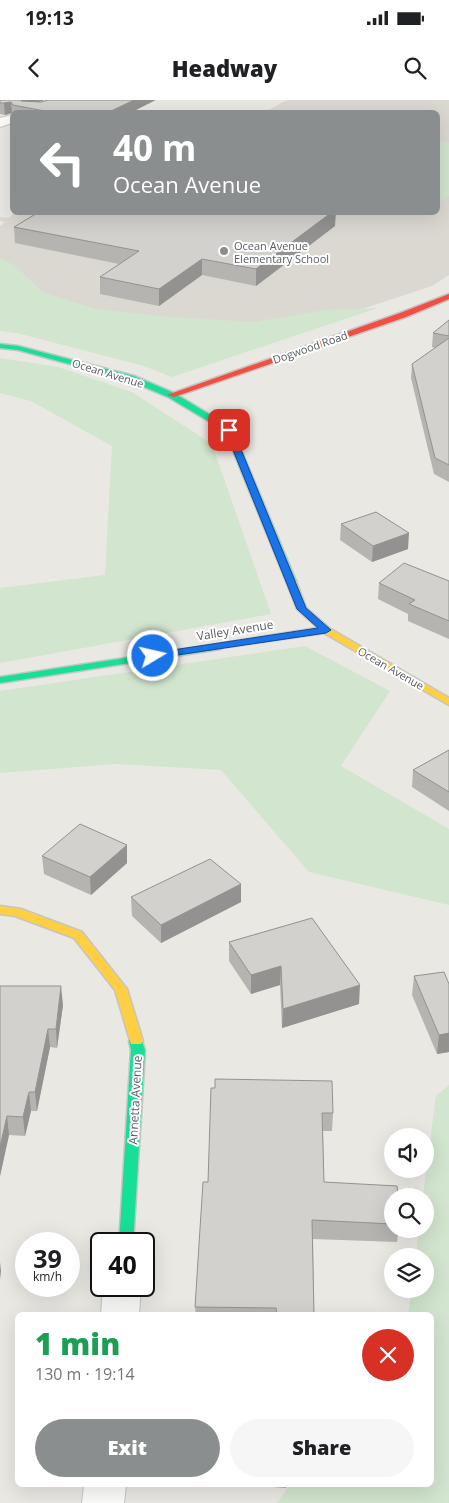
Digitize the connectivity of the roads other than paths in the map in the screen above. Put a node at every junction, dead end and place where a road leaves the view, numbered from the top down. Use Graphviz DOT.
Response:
graph roads {
  1 [pos="449,296"];
  2 [pos="0,346"];
  3 [pos="171,395"];
  4 [pos="326,630"];
  5 [pos="0,680"];
  6 [pos="449,702"];
  7 [pos="0,910"];
  8 [pos="127,1232"];
  9 [pos="121,1297"];
  10 [pos="120,1312"];
  11 [pos="105,1487"];
  12 [pos="103,1503"];
  1 -- 3 [label="street, Dogwood Road"];
  2 -- 3 [label="street, Ocean Avenue"];
  3 -- 4 [label="street, Ocean Avenue"];
  4 -- 5 [label="street, Valley Avenue"];
  4 -- 6 [label="street, Ocean Avenue"];
  7 -- 8 [label="street, Annetta Avenue"];
  9 -- 10 [label="street"];
  11 -- 12 [label="street"];
}
